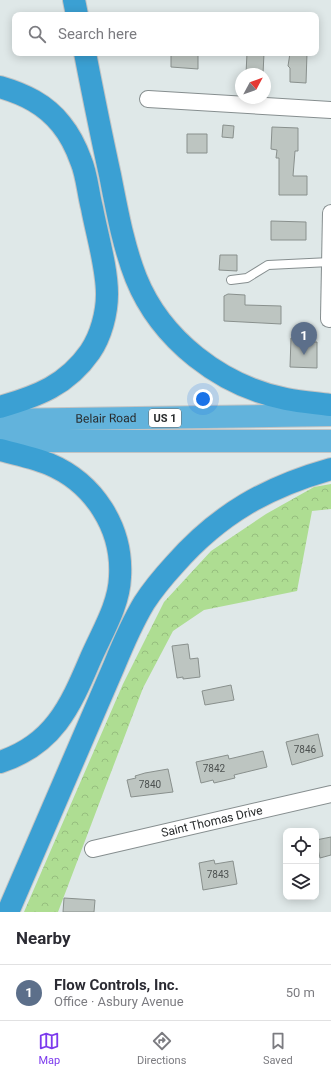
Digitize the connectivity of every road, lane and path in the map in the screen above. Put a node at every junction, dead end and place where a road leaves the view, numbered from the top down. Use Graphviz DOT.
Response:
graph roads {
  1 [pos="74,0"];
  2 [pos="76,12"];
  3 [pos="86,56"];
  4 [pos="0,87"];
  5 [pos="148,99"];
  6 [pos="331,110"];
  7 [pos="331,213"];
  8 [pos="330,262"];
  9 [pos="231,280"];
  10 [pos="330,319"];
  11 [pos="331,405"];
  12 [pos="0,407"];
  13 [pos="331,415"];
  14 [pos="0,420"];
  15 [pos="0,441"];
  16 [pos="331,441"];
  17 [pos="0,450"];
  18 [pos="331,469"];
  19 [pos="0,762"];
  20 [pos="331,794"];
  21 [pos="93,849"];
  22 [pos="8,912"];
  1 -- 2 [label="highway"];
  3 -- 11 [label="highway"];
  4 -- 12 [label="highway"];
  5 -- 6 [label="street"];
  7 -- 8 [label="street"];
  8 -- 9 [label="lane"];
  8 -- 10 [label="street"];
  13 -- 14 [label="highway, Belair Road / US 1"];
  15 -- 16 [label="highway, Belair Road / US 1"];
  17 -- 19 [label="highway"];
  18 -- 22 [label="highway"];
  20 -- 21 [label="street, Saint Thomas Drive"];
}
